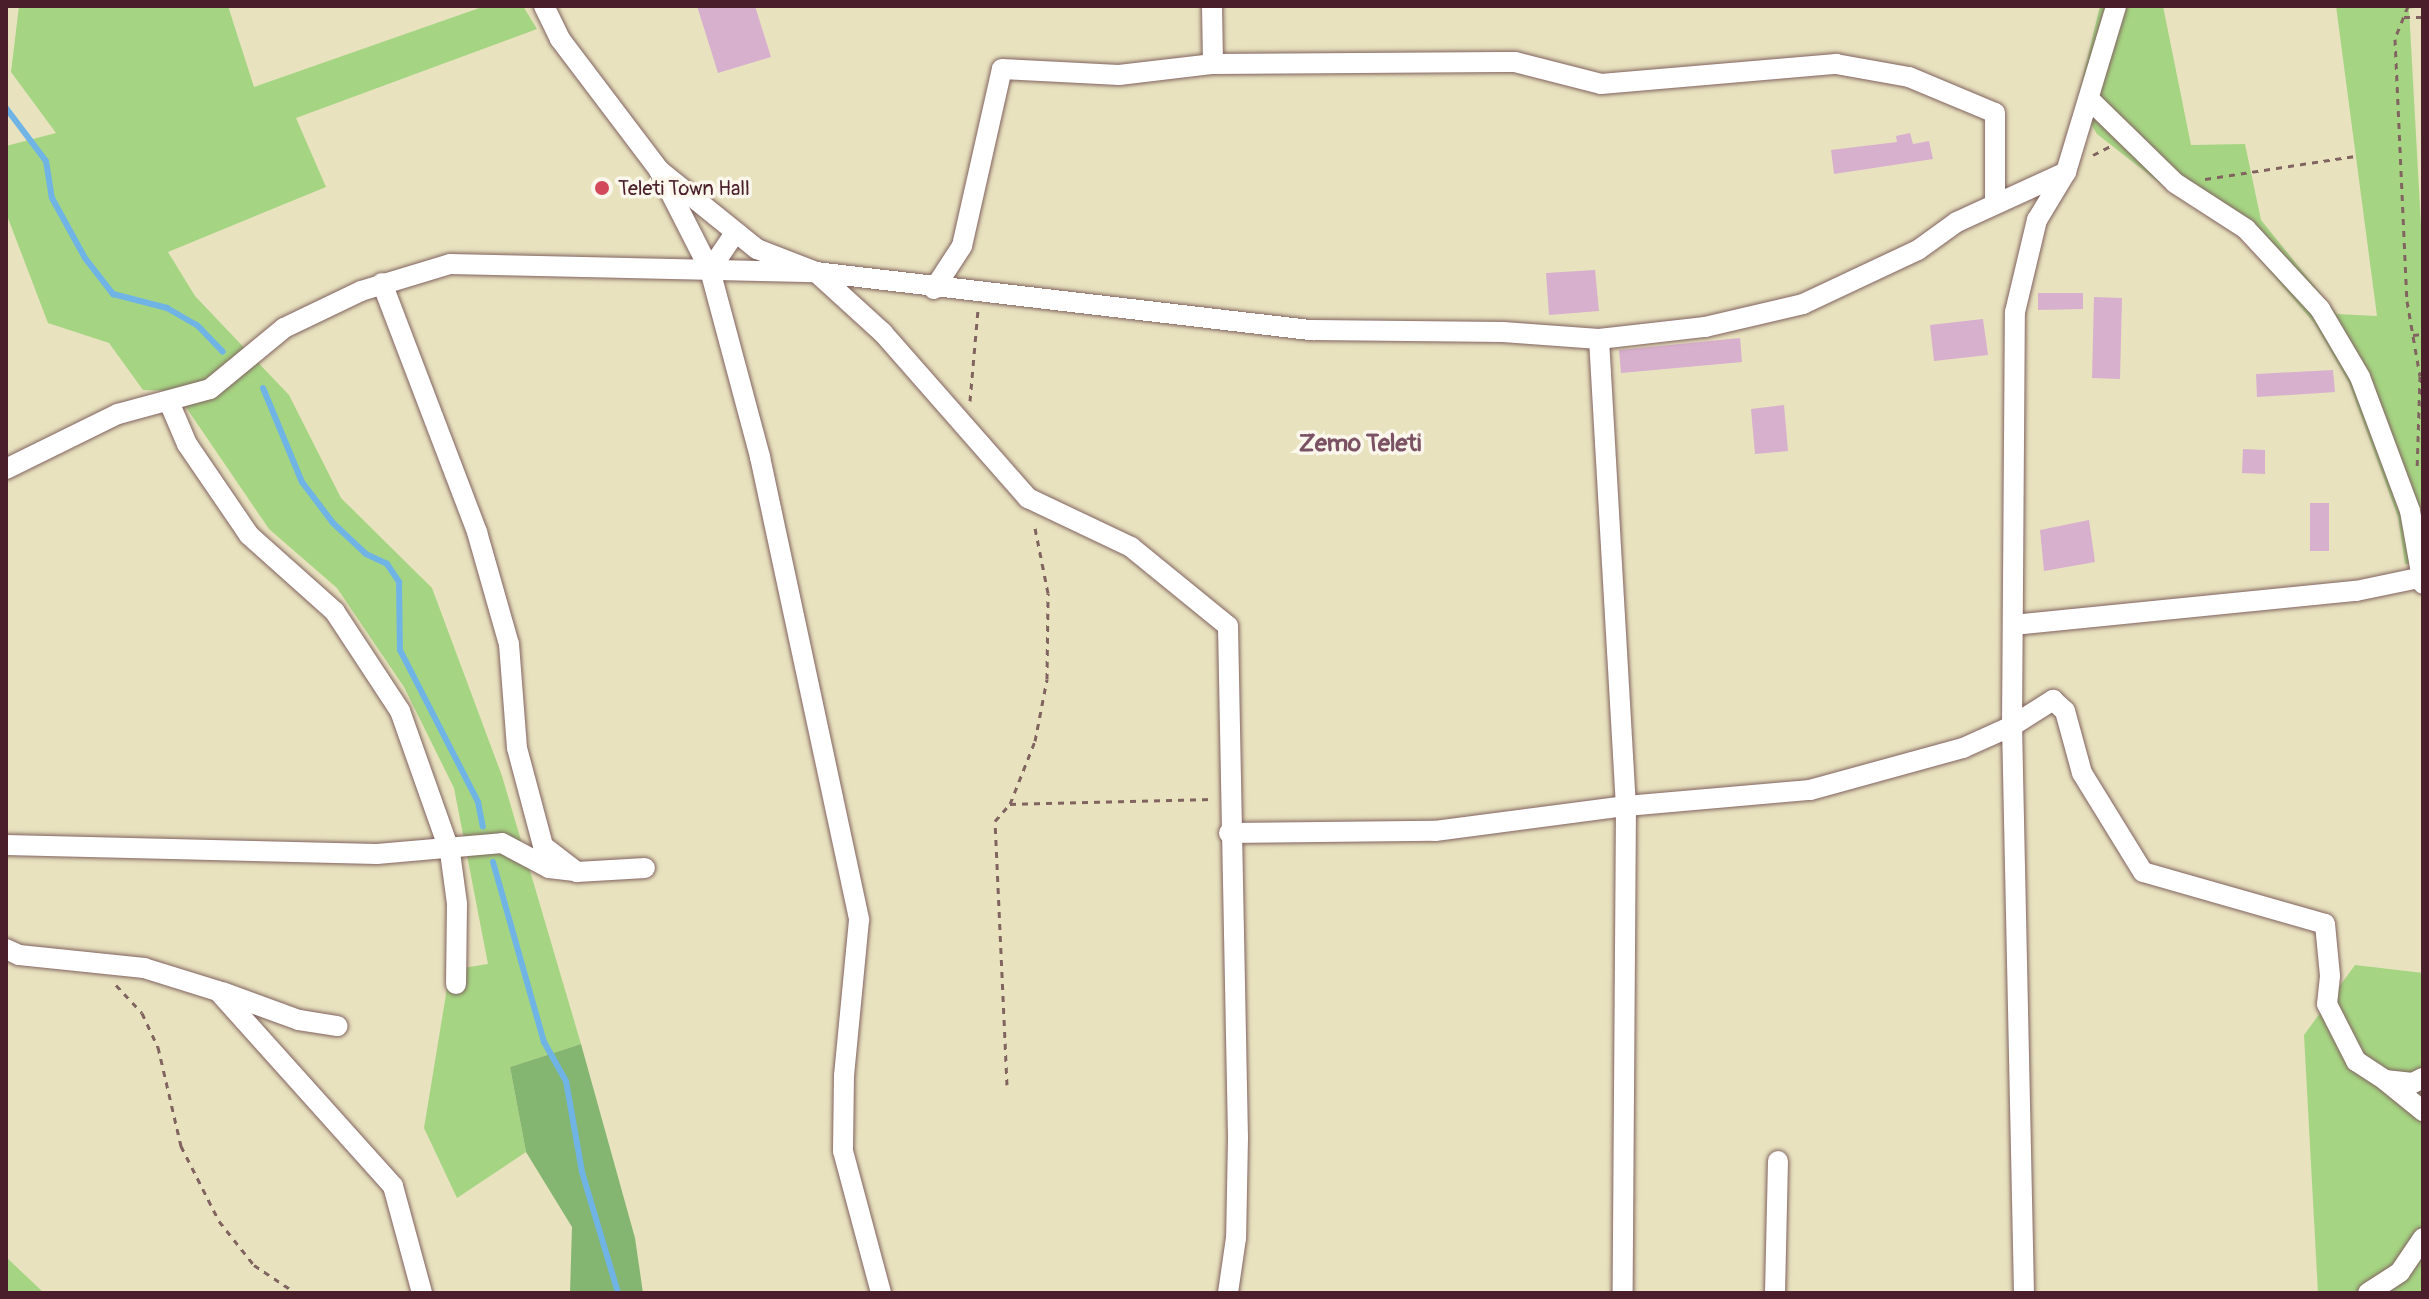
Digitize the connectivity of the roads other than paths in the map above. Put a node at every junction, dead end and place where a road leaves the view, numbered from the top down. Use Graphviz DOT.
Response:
graph roads {
  1 [pos="544,6"];
  2 [pos="1212,6"];
  3 [pos="2116,6"];
  4 [pos="1213,64"];
  5 [pos="2091,101"];
  6 [pos="659,170"];
  7 [pos="2066,172"];
  8 [pos="1995,203"];
  9 [pos="735,233"];
  10 [pos="710,270"];
  11 [pos="816,272"];
  12 [pos="382,283"];
  13 [pos="934,289"];
  14 [pos="1599,339"];
  15 [pos="169,402"];
  16 [pos="6,469"];
  17 [pos="2422,580"];
  18 [pos="2013,625"];
  19 [pos="2012,726"];
  20 [pos="1626,806"];
  21 [pos="1229,833"];
  22 [pos="6,845"];
  23 [pos="450,852"];
  24 [pos="645,868"];
  25 [pos="577,872"];
  26 [pos="6,949"];
  27 [pos="456,984"];
  28 [pos="218,991"];
  29 [pos="338,1026"];
  30 [pos="2423,1078"];
  31 [pos="2385,1080"];
  32 [pos="2423,1111"];
  33 [pos="1778,1161"];
  34 [pos="2423,1238"];
  35 [pos="422,1293"];
  36 [pos="881,1293"];
  37 [pos="1228,1293"];
  38 [pos="1623,1293"];
  39 [pos="1775,1293"];
  40 [pos="2024,1293"];
  41 [pos="2368,1293"];
  1 -- 6 [label="street"];
  2 -- 4 [label="street"];
  3 -- 5 [label="street"];
  4 -- 8 [label="street"];
  4 -- 13 [label="street"];
  5 -- 7 [label="street"];
  5 -- 17 [label="street"];
  6 -- 9 [label="street"];
  6 -- 10 [label="street"];
  7 -- 8 [label="street"];
  7 -- 18 [label="street"];
  8 -- 14 [label="street"];
  9 -- 10 [label="street"];
  9 -- 11 [label="street"];
  10 -- 11 [label="street"];
  10 -- 12 [label="street"];
  10 -- 36 [label="street"];
  11 -- 13 [label="street"];
  11 -- 21 [label="street"];
  12 -- 15 [label="street"];
  12 -- 25 [label="street"];
  13 -- 14 [label="street"];
  14 -- 20 [label="street"];
  15 -- 16 [label="street"];
  15 -- 23 [label="street"];
  17 -- 18 [label="street"];
  18 -- 19 [label="street"];
  19 -- 20 [label="street"];
  19 -- 31 [label="street"];
  19 -- 40 [label="street"];
  20 -- 21 [label="street"];
  20 -- 38 [label="street"];
  21 -- 37 [label="street"];
  22 -- 23 [label="street"];
  23 -- 25 [label="street"];
  23 -- 27 [label="street"];
  24 -- 25 [label="street"];
  26 -- 28 [label="street"];
  28 -- 29 [label="street"];
  28 -- 35 [label="street"];
  30 -- 31 [label="street"];
  31 -- 32 [label="street"];
  33 -- 39 [label="street"];
  34 -- 41 [label="street"];
}
